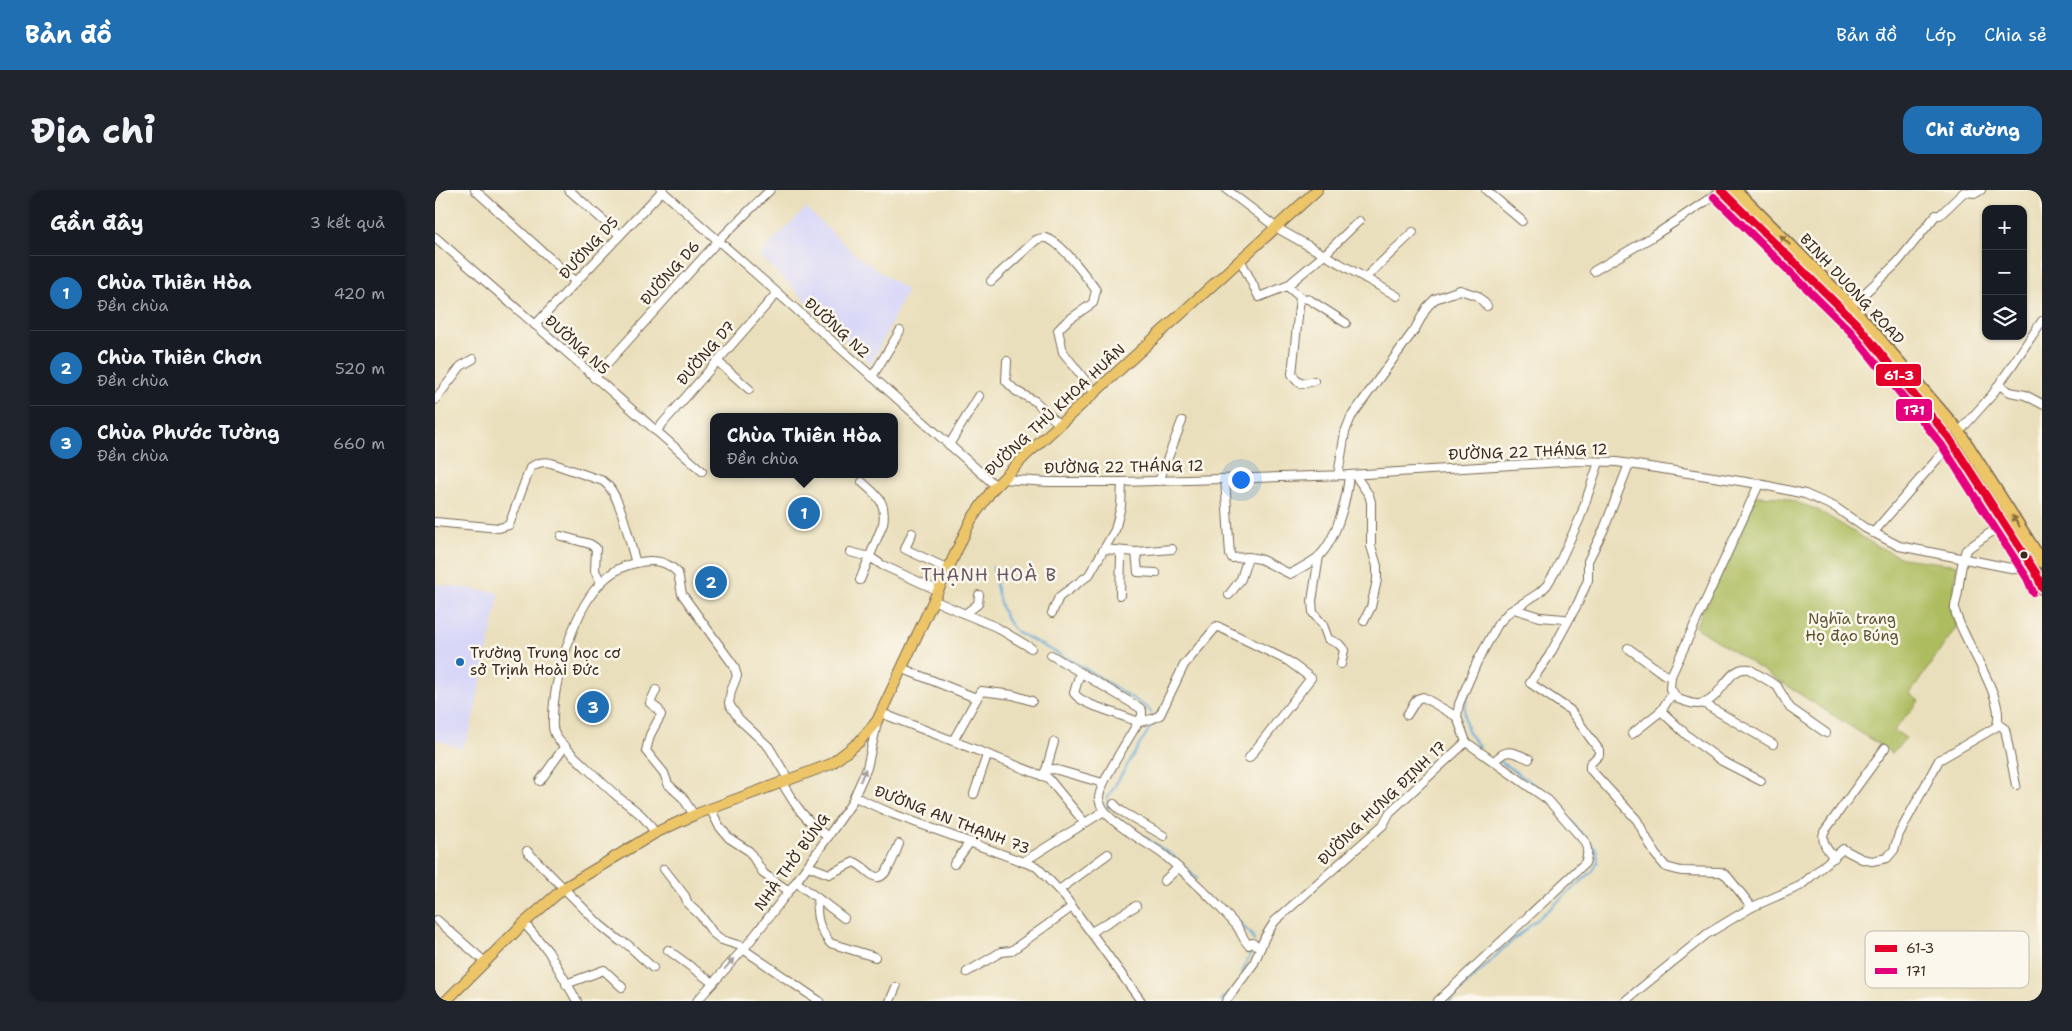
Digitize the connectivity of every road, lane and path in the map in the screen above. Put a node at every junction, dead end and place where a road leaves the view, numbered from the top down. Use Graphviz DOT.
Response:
graph roads {
  1 [pos="475,190"];
  2 [pos="569,190"];
  3 [pos="662,190"];
  4 [pos="770,190"];
  5 [pos="1227,190"];
  6 [pos="1317,190"];
  7 [pos="1486,190"];
  8 [pos="1721,190"];
  9 [pos="1981,190"];
  10 [pos="1738,191"];
  11 [pos="1359,221"];
  12 [pos="1522,221"];
  13 [pos="1277,228"];
  14 [pos="1413,232"];
  15 [pos="620,235"];
  16 [pos="435,237"];
  17 [pos="718,241"];
  18 [pos="1324,255"];
  19 [pos="1241,261"];
  20 [pos="1594,271"];
  21 [pos="1365,278"];
  22 [pos="991,281"];
  23 [pos="576,282"];
  24 [pos="1287,286"];
  25 [pos="777,293"];
  26 [pos="1397,296"];
  27 [pos="1300,297"];
  28 [pos="1487,306"];
  29 [pos="1851,306"];
  30 [pos="2042,321"];
  31 [pos="1346,323"];
  32 [pos="535,325"];
  33 [pos="900,332"];
  34 [pos="473,359"];
  35 [pos="717,361"];
  36 [pos="1007,361"];
  37 [pos="593,378"];
  38 [pos="872,378"];
  39 [pos="1314,381"];
  40 [pos="1999,385"];
  41 [pos="749,389"];
  42 [pos="1095,393"];
  43 [pos="979,396"];
  44 [pos="436,398"];
  45 [pos="2042,404"];
  46 [pos="1182,421"];
  47 [pos="1059,425"];
  48 [pos="656,431"];
  49 [pos="1959,432"];
  50 [pos="1952,442"];
  51 [pos="949,444"];
  52 [pos="1599,462"];
  53 [pos="1629,464"];
  54 [pos="702,471"];
  55 [pos="1352,475"];
  56 [pos="1337,476"];
  57 [pos="1225,479"];
  58 [pos="1159,481"];
  59 [pos="861,482"];
  60 [pos="999,482"];
  61 [pos="1122,482"];
  62 [pos="1759,484"];
  63 [pos="435,522"];
  64 [pos="2004,524"];
  65 [pos="912,533"];
  66 [pos="1873,533"];
  67 [pos="561,536"];
  68 [pos="1104,549"];
  69 [pos="1172,549"];
  70 [pos="850,552"];
  71 [pos="1119,552"];
  72 [pos="1135,552"];
  73 [pos="1319,556"];
  74 [pos="870,557"];
  75 [pos="1248,557"];
  76 [pos="1963,560"];
  77 [pos="2042,562"];
  78 [pos="636,563"];
  79 [pos="947,569"];
  80 [pos="1156,573"];
  81 [pos="2039,574"];
  82 [pos="860,580"];
  83 [pos="601,582"];
  84 [pos="2042,588"];
  85 [pos="1120,594"];
  86 [pos="1229,594"];
  87 [pos="935,595"];
  88 [pos="979,595"];
  89 [pos="1514,609"];
  90 [pos="1052,613"];
  91 [pos="965,614"];
  92 [pos="1564,619"];
  93 [pos="1364,621"];
  94 [pos="1031,648"];
  95 [pos="1628,648"];
  96 [pos="1051,655"];
  97 [pos="1341,664"];
  98 [pos="901,668"];
  99 [pos="1080,674"];
  100 [pos="1671,676"];
  101 [pos="656,690"];
  102 [pos="1673,692"];
  103 [pos="976,698"];
  104 [pos="1032,701"];
  105 [pos="1703,703"];
  106 [pos="1661,711"];
  107 [pos="1407,715"];
  108 [pos="879,717"];
  109 [pos="1457,717"];
  110 [pos="1139,722"];
  111 [pos="1998,724"];
  112 [pos="1826,733"];
  113 [pos="1633,734"];
  114 [pos="953,742"];
  115 [pos="1054,742"];
  116 [pos="1466,742"];
  117 [pos="1773,744"];
  118 [pos="565,746"];
  119 [pos="1885,748"];
  120 [pos="987,755"];
  121 [pos="1249,758"];
  122 [pos="1496,759"];
  123 [pos="1529,759"];
  124 [pos="1044,773"];
  125 [pos="784,780"];
  126 [pos="540,781"];
  127 [pos="1761,781"];
  128 [pos="1103,783"];
  129 [pos="2016,784"];
  130 [pos="974,794"];
  131 [pos="855,797"];
  132 [pos="1114,804"];
  133 [pos="710,808"];
  134 [pos="1104,811"];
  135 [pos="694,815"];
  136 [pos="1117,816"];
  137 [pos="1084,822"];
  138 [pos="655,833"];
  139 [pos="1164,836"];
  140 [pos="828,837"];
  141 [pos="970,842"];
  142 [pos="899,844"];
  143 [pos="527,851"];
  144 [pos="1108,854"];
  145 [pos="1834,858"];
  146 [pos="1023,862"];
  147 [pos="954,864"];
  148 [pos="808,866"];
  149 [pos="1178,868"];
  150 [pos="665,869"];
  151 [pos="1164,881"];
  152 [pos="796,882"];
  153 [pos="563,888"];
  154 [pos="1059,890"];
  155 [pos="789,891"];
  156 [pos="819,898"];
  157 [pos="1136,906"];
  158 [pos="1072,907"];
  159 [pos="1752,907"];
  160 [pos="845,918"];
  161 [pos="437,920"];
  162 [pos="524,923"];
  163 [pos="1091,932"];
  164 [pos="1261,947"];
  165 [pos="744,948"];
  166 [pos="668,950"];
  167 [pos="875,957"];
  168 [pos="485,962"];
  169 [pos="653,968"];
  170 [pos="967,972"];
  171 [pos="713,983"];
  172 [pos="566,984"];
  173 [pos="622,987"];
  174 [pos="896,987"];
  175 [pos="446,1001"];
  176 [pos="577,1001"];
  177 [pos="697,1001"];
  178 [pos="819,1001"];
  179 [pos="890,1001"];
  180 [pos="1141,1001"];
  181 [pos="1226,1001"];
  182 [pos="1438,1001"];
  183 [pos="1625,1001"];
  1 -- 23 [label="street"];
  2 -- 15 [label="street"];
  3 -- 15 [label="street, ĐƯỜNG D5"];
  3 -- 17 [label="street, ĐƯỜNG N2"];
  4 -- 17 [label="street, ĐƯỜNG D6"];
  5 -- 13 [label="street"];
  6 -- 13 [label="main road, ĐƯỜNG THỦ KHOA HUÂN"];
  7 -- 12 [label="street"];
  8 -- 20 [label="street"];
  8 -- 50 [label="highway"];
  9 -- 29 [label="street"];
  29 -- 10 [label="highway, BINH DUONG ROAD, one-way"];
  11 -- 18 [label="street"];
  13 -- 18 [label="street"];
  13 -- 19 [label="main road, ĐƯỜNG THỦ KHOA HUÂN"];
  14 -- 21 [label="street"];
  15 -- 23 [label="street, ĐƯỜNG D5"];
  16 -- 32 [label="street, ĐƯỜNG N5"];
  17 -- 25 [label="street, ĐƯỜNG N2"];
  17 -- 37 [label="street, ĐƯỜNG D6"];
  18 -- 21 [label="street"];
  18 -- 24 [label="street"];
  19 -- 24 [label="street"];
  19 -- 42 [label="main road, ĐƯỜNG THỦ KHOA HUÂN"];
  21 -- 26 [label="street"];
  22 -- 42 [label="street"];
  23 -- 32 [label="street, ĐƯỜNG D5"];
  24 -- 27 [label="street"];
  25 -- 35 [label="street, ĐƯỜNG D7"];
  25 -- 38 [label="street, ĐƯỜNG N2"];
  27 -- 31 [label="street"];
  27 -- 39 [label="street"];
  28 -- 56 [label="street"];
  29 -- 49 [label="highway, BINH DUONG ROAD"];
  30 -- 40 [label="street"];
  32 -- 37 [label="street, ĐƯỜNG N5"];
  33 -- 38 [label="street"];
  34 -- 44 [label="street"];
  35 -- 41 [label="street"];
  35 -- 48 [label="street, ĐƯỜNG D7"];
  36 -- 47 [label="street"];
  37 -- 48 [label="street, ĐƯỜNG N5"];
  38 -- 51 [label="street, ĐƯỜNG N2"];
  40 -- 45 [label="street"];
  40 -- 49 [label="street"];
  42 -- 47 [label="main road, ĐƯỜNG THỦ KHOA HUÂN"];
  43 -- 51 [label="street"];
  46 -- 58 [label="street"];
  47 -- 60 [label="main road, ĐƯỜNG THỦ KHOA HUÂN"];
  48 -- 54 [label="street, ĐƯỜNG N5"];
  77 -- 49 [label="highway, BINH DUONG ROAD, one-way"];
  50 -- 64 [label="highway"];
  50 -- 66 [label="street"];
  51 -- 60 [label="street, ĐƯỜNG N2"];
  52 -- 53 [label="street, ĐƯỜNG 22 THÁNG 12"];
  52 -- 55 [label="street, ĐƯỜNG 22 THÁNG 12"];
  52 -- 89 [label="street"];
  53 -- 62 [label="street, ĐƯỜNG 22 THÁNG 12"];
  53 -- 159 [label="street"];
  55 -- 56 [label="street, ĐƯỜNG 22 THÁNG 12"];
  55 -- 73 [label="street"];
  55 -- 93 [label="street"];
  56 -- 57 [label="street, ĐƯỜNG 22 THÁNG 12"];
  57 -- 58 [label="street, ĐƯỜNG 22 THÁNG 12"];
  57 -- 75 [label="street"];
  58 -- 61 [label="street, ĐƯỜNG 22 THÁNG 12"];
  59 -- 74 [label="street"];
  60 -- 61 [label="street, ĐƯỜNG 22 THÁNG 12"];
  60 -- 79 [label="main road, ĐƯỜNG THỦ KHOA HUÂN"];
  61 -- 68 [label="street"];
  62 -- 66 [label="street, ĐƯỜNG 22 THÁNG 12"];
  62 -- 100 [label="street"];
  63 -- 78 [label="street"];
  64 -- 76 [label="street"];
  64 -- 81 [label="highway"];
  65 -- 79 [label="street"];
  66 -- 76 [label="street, ĐƯỜNG 22 THÁNG 12"];
  67 -- 83 [label="street"];
  68 -- 71 [label="street"];
  68 -- 90 [label="street"];
  69 -- 72 [label="street"];
  70 -- 74 [label="street"];
  71 -- 72 [label="street"];
  71 -- 85 [label="street"];
  72 -- 80 [label="street"];
  73 -- 75 [label="street"];
  73 -- 97 [label="street"];
  74 -- 82 [label="street"];
  74 -- 87 [label="street"];
  75 -- 86 [label="street"];
  76 -- 81 [label="street, ĐƯỜNG 22 THÁNG 12"];
  76 -- 111 [label="street"];
  78 -- 83 [label="street"];
  78 -- 125 [label="street"];
  79 -- 87 [label="main road, ĐƯỜNG THỦ KHOA HUÂN"];
  81 -- 84 [label="highway"];
  83 -- 118 [label="street"];
  87 -- 91 [label="street"];
  87 -- 98 [label="main road, ĐƯỜNG THỦ KHOA HUÂN"];
  88 -- 91 [label="street"];
  89 -- 92 [label="street"];
  89 -- 109 [label="street"];
  91 -- 94 [label="street"];
  95 -- 100 [label="street"];
  96 -- 99 [label="street"];
  98 -- 103 [label="street"];
  98 -- 108 [label="main road, ĐƯỜNG THỦ KHOA HUÂN"];
  99 -- 110 [label="street"];
  99 -- 110 [label="street"];
  100 -- 102 [label="street"];
  101 -- 135 [label="street"];
  102 -- 105 [label="street"];
  102 -- 106 [label="street"];
  103 -- 104 [label="street"];
  103 -- 114 [label="street"];
  105 -- 112 [label="street"];
  105 -- 117 [label="street"];
  106 -- 113 [label="street"];
  106 -- 127 [label="street"];
  107 -- 109 [label="street"];
  108 -- 114 [label="street"];
  108 -- 125 [label="main road, ĐƯỜNG THỦ KHOA HUÂN"];
  131 -- 108 [label="street, NHÀ THỜ BÚNG, one-way"];
  109 -- 116 [label="street"];
  110 -- 121 [label="street"];
  110 -- 128 [label="street"];
  111 -- 129 [label="street"];
  111 -- 145 [label="street"];
  114 -- 120 [label="street"];
  115 -- 124 [label="street"];
  116 -- 122 [label="street"];
  116 -- 164 [label="street, ĐƯỜNG HƯNG ĐỊNH 17"];
  118 -- 126 [label="street"];
  118 -- 138 [label="street"];
  119 -- 145 [label="street"];
  120 -- 124 [label="street"];
  120 -- 130 [label="street"];
  122 -- 123 [label="street"];
  122 -- 182 [label="street"];
  124 -- 128 [label="street"];
  124 -- 137 [label="street"];
  125 -- 133 [label="main road, ĐƯỜNG THỦ KHOA HUÂN"];
  125 -- 140 [label="street"];
  128 -- 134 [label="street"];
  131 -- 140 [label="street, NHÀ THỜ BÚNG"];
  131 -- 141 [label="street, ĐƯỜNG AN THẠNH 73"];
  132 -- 136 [label="street"];
  133 -- 135 [label="main road, ĐƯỜNG THỦ KHOA HUÂN"];
  133 -- 155 [label="street"];
  134 -- 136 [label="street"];
  134 -- 137 [label="street"];
  135 -- 138 [label="main road, ĐƯỜNG THỦ KHOA HUÂN"];
  136 -- 139 [label="street"];
  136 -- 149 [label="street"];
  137 -- 146 [label="street"];
  138 -- 153 [label="main road, ĐƯỜNG THỦ KHOA HUÂN"];
  140 -- 148 [label="street, NHÀ THỜ BÚNG"];
  141 -- 146 [label="street, ĐƯỜNG AN THẠNH 73"];
  141 -- 147 [label="street"];
  142 -- 148 [label="street"];
  143 -- 153 [label="street"];
  144 -- 154 [label="street"];
  145 -- 159 [label="street"];
  146 -- 154 [label="street, ĐƯỜNG AN THẠNH 73"];
  148 -- 152 [label="street, NHÀ THỜ BÚNG"];
  149 -- 151 [label="street"];
  149 -- 164 [label="street"];
  150 -- 165 [label="street"];
  152 -- 155 [label="street, NHÀ THỜ BÚNG"];
  152 -- 156 [label="street"];
  153 -- 162 [label="main road, ĐƯỜNG THỦ KHOA HUÂN"];
  153 -- 169 [label="street"];
  154 -- 158 [label="street, ĐƯỜNG AN THẠNH 73"];
  155 -- 165 [label="street, NHÀ THỜ BÚNG"];
  156 -- 160 [label="street"];
  156 -- 167 [label="street"];
  157 -- 163 [label="street"];
  158 -- 163 [label="street, ĐƯỜNG AN THẠNH 73"];
  158 -- 170 [label="street"];
  159 -- 183 [label="street"];
  161 -- 168 [label="street"];
  162 -- 168 [label="main road, ĐƯỜNG THỦ KHOA HUÂN"];
  162 -- 172 [label="street"];
  163 -- 180 [label="street, ĐƯỜNG AN THẠNH 73"];
  164 -- 181 [label="street, ĐƯỜNG HƯNG ĐỊNH 17"];
  171 -- 165 [label="street, NHÀ THỜ BÚNG, one-way"];
  165 -- 178 [label="street"];
  166 -- 171 [label="street"];
  168 -- 175 [label="main road, ĐƯỜNG THỦ KHOA HUÂN"];
  171 -- 177 [label="street, NHÀ THỜ BÚNG"];
  172 -- 173 [label="street"];
  172 -- 176 [label="street"];
  174 -- 179 [label="street"];
}
